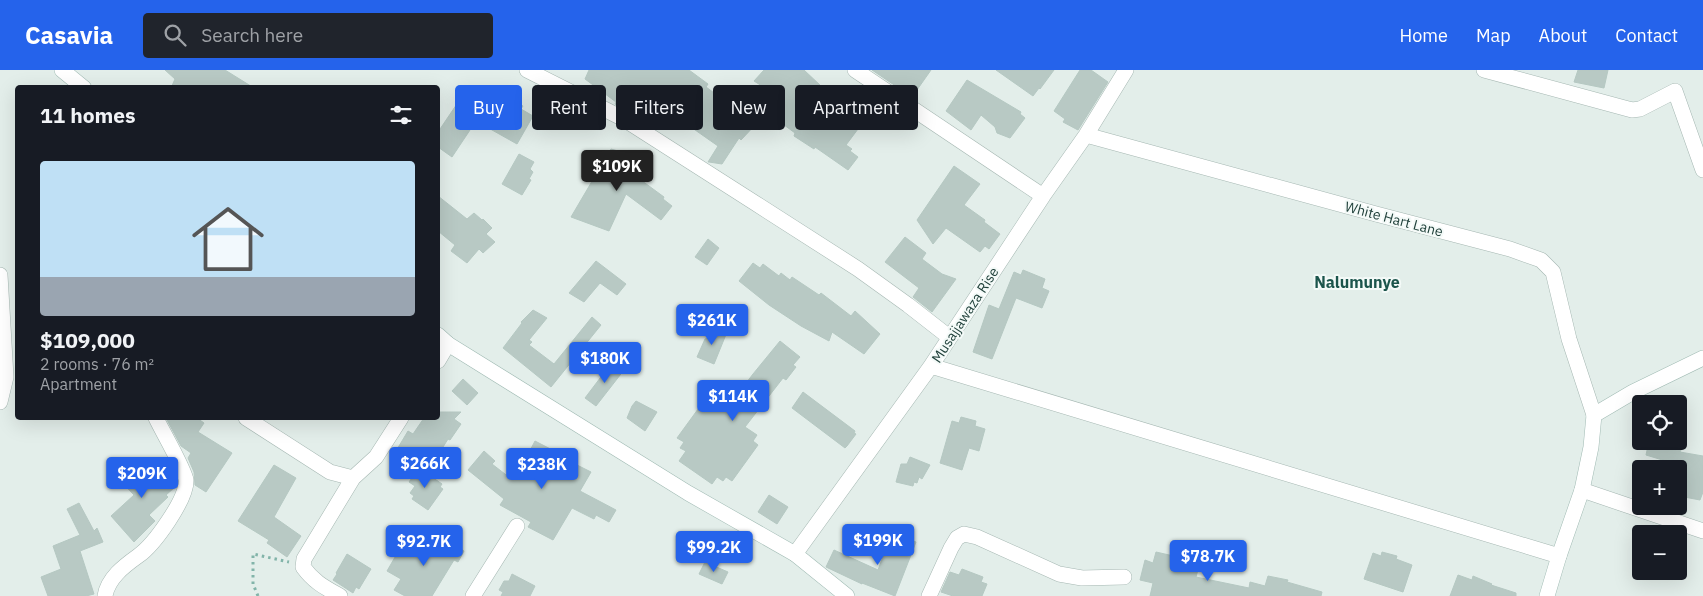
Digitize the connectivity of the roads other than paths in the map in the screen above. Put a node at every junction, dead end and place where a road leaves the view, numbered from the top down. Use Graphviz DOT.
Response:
graph roads {
  1 [pos="62,70"];
  2 [pos="526,70"];
  3 [pos="855,70"];
  4 [pos="1126,70"];
  5 [pos="1484,70"];
  6 [pos="80,85"];
  7 [pos="1086,135"];
  8 [pos="1703,170"];
  9 [pos="1043,196"];
  10 [pos="0,275"];
  11 [pos="950,338"];
  12 [pos="443,340"];
  13 [pos="440,353"];
  14 [pos="1703,358"];
  15 [pos="931,366"];
  16 [pos="0,402"];
  17 [pos="1594,415"];
  18 [pos="157,420"];
  19 [pos="249,420"];
  20 [pos="400,420"];
  21 [pos="353,478"];
  22 [pos="1582,490"];
  23 [pos="517,526"];
  24 [pos="1703,531"];
  25 [pos="795,554"];
  26 [pos="1559,556"];
  27 [pos="1124,577"];
  28 [pos="105,596"];
  29 [pos="340,596"];
  30 [pos="473,596"];
  31 [pos="847,596"];
  32 [pos="929,596"];
  33 [pos="1547,596"];
  1 -- 6 [label="street"];
  2 -- 11 [label="street"];
  3 -- 9 [label="street"];
  4 -- 7 [label="street, Musajjawaza Rise"];
  5 -- 8 [label="street"];
  7 -- 9 [label="street, Musajjawaza Rise"];
  7 -- 17 [label="street, White Hart Lane"];
  9 -- 11 [label="street, Musajjawaza Rise"];
  10 -- 16 [label="street"];
  11 -- 15 [label="street, Musajjawaza Rise"];
  12 -- 13 [label="street"];
  12 -- 25 [label="street"];
  14 -- 17 [label="street"];
  15 -- 25 [label="street, Musajjawaza Rise"];
  15 -- 26 [label="street"];
  17 -- 22 [label="street"];
  18 -- 28 [label="street"];
  19 -- 21 [label="street"];
  20 -- 21 [label="street"];
  21 -- 29 [label="street"];
  22 -- 24 [label="street"];
  22 -- 26 [label="street"];
  23 -- 30 [label="street"];
  25 -- 31 [label="street"];
  26 -- 33 [label="street"];
  27 -- 32 [label="street"];
}
